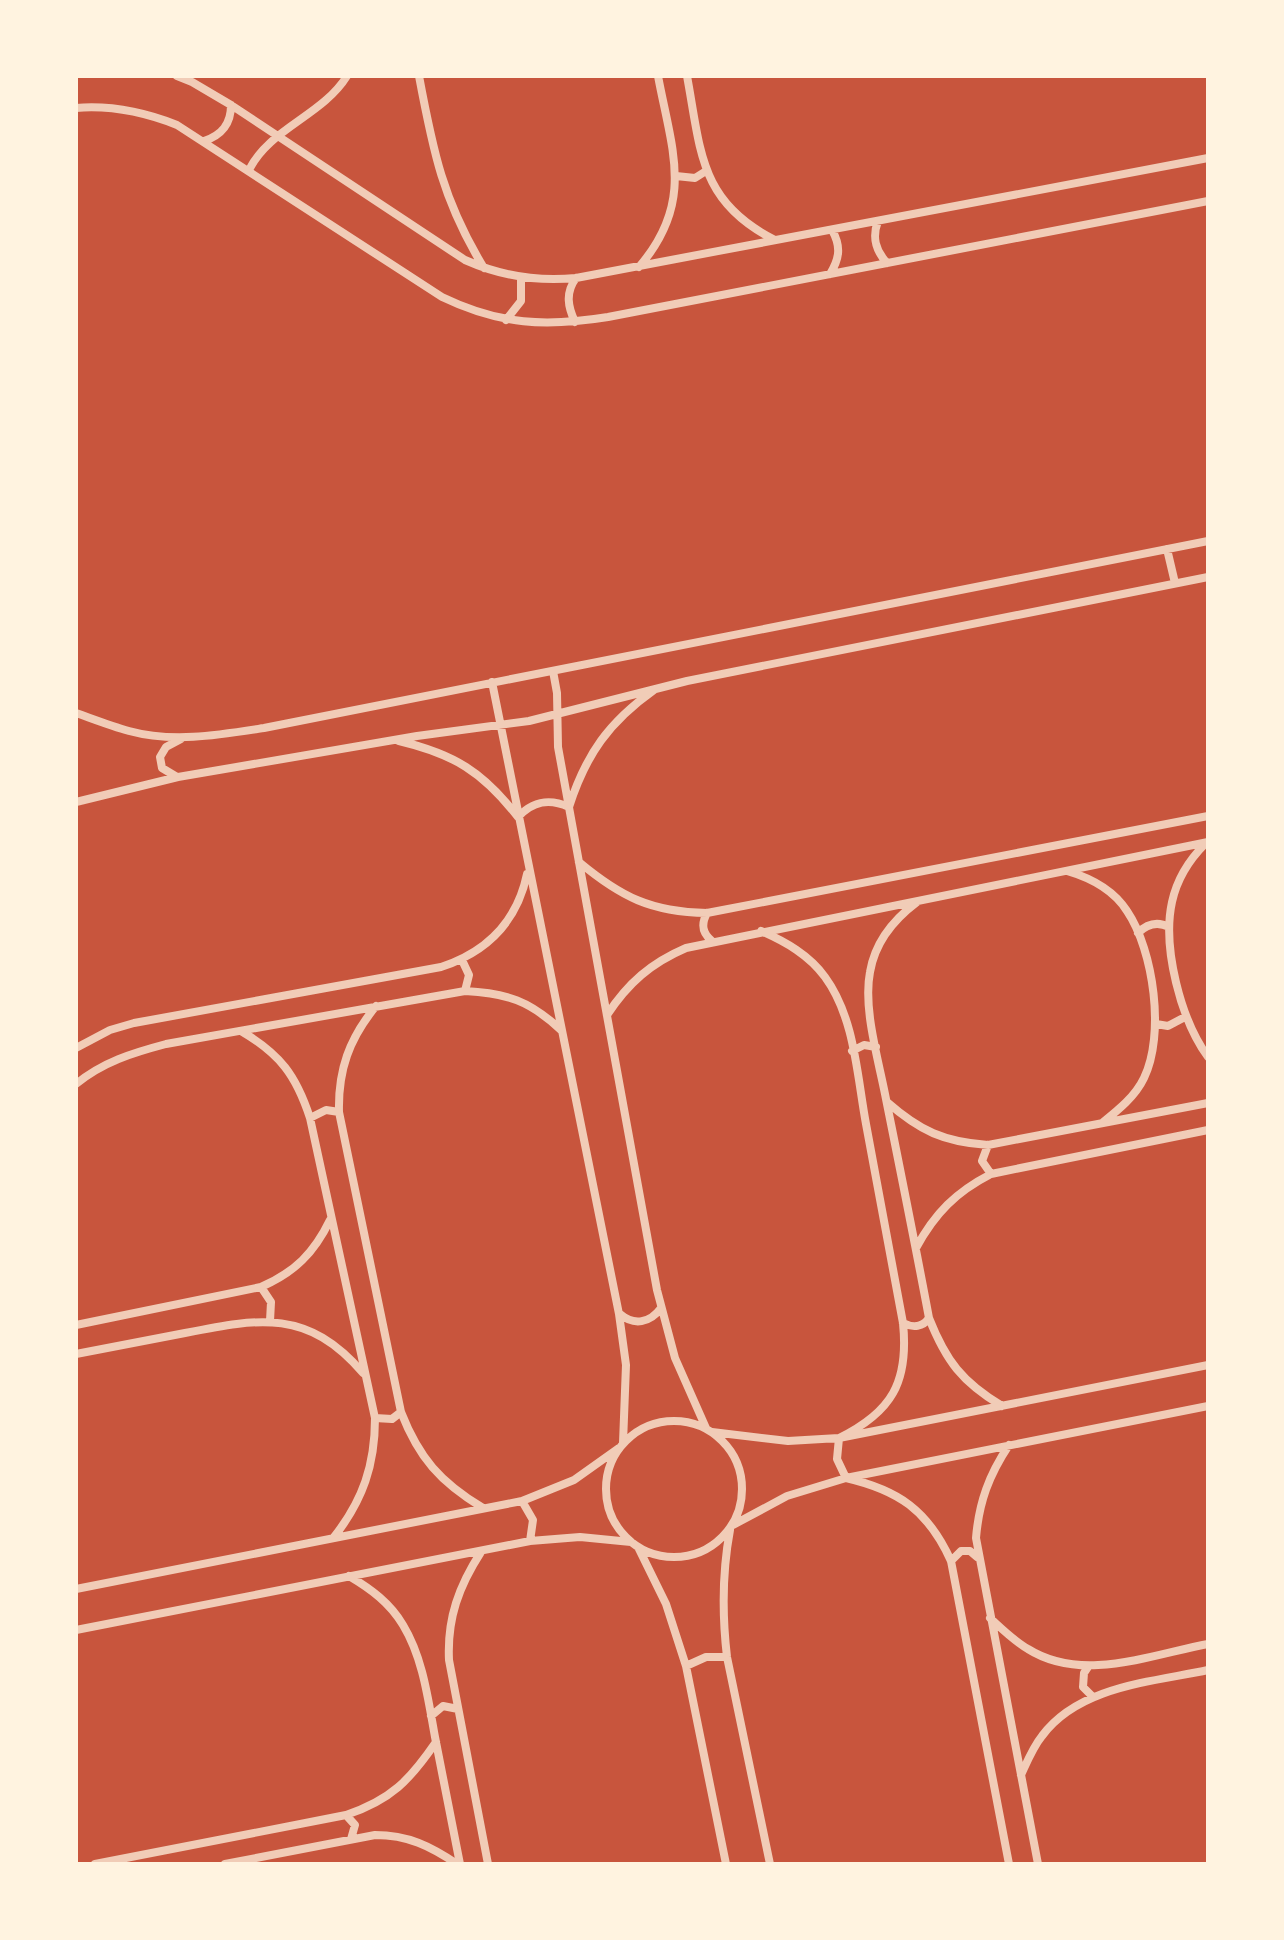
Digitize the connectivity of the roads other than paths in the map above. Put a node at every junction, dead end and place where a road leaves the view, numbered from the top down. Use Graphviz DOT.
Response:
graph roads {
  1 [pos="177,76"];
  2 [pos="347,76"];
  3 [pos="419,76"];
  4 [pos="658,76"];
  5 [pos="687,76"];
  6 [pos="191,79"];
  7 [pos="231,105"];
  8 [pos="76,108"];
  9 [pos="278,136"];
  10 [pos="204,141"];
  11 [pos="1208,158"];
  12 [pos="249,170"];
  13 [pos="706,171"];
  14 [pos="676,176"];
  15 [pos="1208,201"];
  16 [pos="878,221"];
  17 [pos="832,230"];
  18 [pos="776,241"];
  19 [pos="887,263"];
  20 [pos="639,267"];
  21 [pos="484,268"];
  22 [pos="830,274"];
  23 [pos="521,278"];
  24 [pos="576,278"];
  25 [pos="506,320"];
  26 [pos="575,322"];
  27 [pos="1208,541"];
  28 [pos="1167,549"];
  29 [pos="1208,577"];
  30 [pos="1175,583"];
  31 [pos="553,671"];
  32 [pos="492,682"];
  33 [pos="658,687"];
  34 [pos="76,713"];
  35 [pos="556,715"];
  36 [pos="501,726"];
  37 [pos="186,737"];
  38 [pos="394,740"];
  39 [pos="178,777"];
  40 [pos="76,802"];
  41 [pos="569,807"];
  42 [pos="1208,816"];
  43 [pos="518,817"];
  44 [pos="1208,842"];
  45 [pos="579,862"];
  46 [pos="528,870"];
  47 [pos="1066,870"];
  48 [pos="920,900"];
  49 [pos="707,913"];
  50 [pos="1169,927"];
  51 [pos="761,931"];
  52 [pos="1138,933"];
  53 [pos="712,941"];
  54 [pos="462,960"];
  55 [pos="465,991"];
  56 [pos="376,1006"];
  57 [pos="607,1016"];
  58 [pos="1185,1017"];
  59 [pos="1156,1024"];
  60 [pos="561,1030"];
  61 [pos="241,1031"];
  62 [pos="876,1047"];
  63 [pos="76,1048"];
  64 [pos="852,1051"];
  65 [pos="1208,1057"];
  66 [pos="76,1084"];
  67 [pos="887,1102"];
  68 [pos="1208,1103"];
  69 [pos="339,1112"];
  70 [pos="310,1118"];
  71 [pos="1100,1124"];
  72 [pos="1208,1130"];
  73 [pos="988,1145"];
  74 [pos="991,1174"];
  75 [pos="331,1219"];
  76 [pos="916,1249"];
  77 [pos="261,1287"];
  78 [pos="661,1308"];
  79 [pos="619,1314"];
  80 [pos="929,1318"];
  81 [pos="270,1321"];
  82 [pos="903,1323"];
  83 [pos="76,1325"];
  84 [pos="76,1354"];
  85 [pos="1208,1365"];
  86 [pos="366,1376"];
  87 [pos="1002,1406"];
  88 [pos="1208,1406"];
  89 [pos="401,1412"];
  90 [pos="375,1418"];
  91 [pos="709,1430"];
  92 [pos="839,1438"];
  93 [pos="1009,1445"];
  94 [pos="621,1446"];
  95 [pos="846,1478"];
  96 [pos="522,1501"];
  97 [pos="484,1508"];
  98 [pos="731,1527"];
  99 [pos="334,1537"];
  100 [pos="530,1541"];
  101 [pos="634,1544"];
  102 [pos="481,1552"];
  103 [pos="977,1557"];
  104 [pos="951,1561"];
  105 [pos="349,1575"];
  106 [pos="76,1589"];
  107 [pos="989,1617"];
  108 [pos="76,1630"];
  109 [pos="1208,1644"];
  110 [pos="727,1657"];
  111 [pos="686,1666"];
  112 [pos="1088,1667"];
  113 [pos="1208,1670"];
  114 [pos="1093,1697"];
  115 [pos="458,1709"];
  116 [pos="431,1716"];
  117 [pos="436,1742"];
  118 [pos="1021,1775"];
  119 [pos="346,1815"];
  120 [pos="351,1839"];
  121 [pos="95,1864"];
  122 [pos="228,1864"];
  123 [pos="458,1864"];
  124 [pos="488,1864"];
  125 [pos="726,1864"];
  126 [pos="770,1864"];
  127 [pos="1009,1864"];
  128 [pos="1038,1864"];
  1 -- 6 [label="street"];
  2 -- 9 [label="street"];
  3 -- 21 [label="street"];
  4 -- 14 [label="street"];
  5 -- 13 [label="street"];
  6 -- 7 [label="street"];
  7 -- 9 [label="street"];
  7 -- 10 [label="street"];
  8 -- 10 [label="street"];
  9 -- 12 [label="street"];
  9 -- 21 [label="street"];
  10 -- 12 [label="street"];
  11 -- 16 [label="street"];
  12 -- 25 [label="street"];
  13 -- 14 [label="street"];
  13 -- 18 [label="street"];
  14 -- 20 [label="street"];
  15 -- 19 [label="street"];
  16 -- 17 [label="street"];
  16 -- 19 [label="street"];
  17 -- 18 [label="street"];
  17 -- 22 [label="street"];
  18 -- 20 [label="street"];
  19 -- 22 [label="street"];
  20 -- 24 [label="street"];
  21 -- 23 [label="street"];
  22 -- 26 [label="street"];
  23 -- 24 [label="street"];
  23 -- 25 [label="street"];
  24 -- 26 [label="street"];
  25 -- 26 [label="street"];
  27 -- 28 [label="street"];
  28 -- 30 [label="street"];
  28 -- 31 [label="street"];
  29 -- 30 [label="street"];
  30 -- 33 [label="street"];
  31 -- 32 [label="street"];
  31 -- 35 [label="street"];
  32 -- 36 [label="street"];
  32 -- 37 [label="street"];
  33 -- 35 [label="street"];
  33 -- 41 [label="street"];
  34 -- 37 [label="street"];
  35 -- 36 [label="street"];
  35 -- 41 [label="street"];
  36 -- 38 [label="street"];
  36 -- 43 [label="street"];
  37 -- 39 [label="street"];
  38 -- 39 [label="street"];
  38 -- 43 [label="street"];
  39 -- 40 [label="street"];
  41 -- 43 [label="street"];
  41 -- 45 [label="street"];
  42 -- 49 [label="street"];
  43 -- 46 [label="street"];
  44 -- 47 [label="street"];
  44 -- 50 [label="street"];
  45 -- 49 [label="street"];
  45 -- 57 [label="street"];
  46 -- 54 [label="street"];
  46 -- 60 [label="street"];
  47 -- 48 [label="street"];
  47 -- 52 [label="street"];
  48 -- 51 [label="street"];
  48 -- 62 [label="street"];
  49 -- 53 [label="street"];
  50 -- 52 [label="street"];
  50 -- 58 [label="street"];
  51 -- 53 [label="street"];
  51 -- 64 [label="street"];
  52 -- 59 [label="street"];
  53 -- 57 [label="street"];
  54 -- 55 [label="street"];
  54 -- 63 [label="street"];
  55 -- 56 [label="street"];
  55 -- 60 [label="street"];
  56 -- 61 [label="street"];
  56 -- 69 [label="street"];
  57 -- 78 [label="street"];
  58 -- 59 [label="street"];
  58 -- 65 [label="street"];
  59 -- 71 [label="street"];
  60 -- 79 [label="street"];
  61 -- 66 [label="street"];
  61 -- 70 [label="street"];
  62 -- 64 [label="street"];
  62 -- 67 [label="street"];
  64 -- 82 [label="street"];
  67 -- 73 [label="street"];
  67 -- 76 [label="street"];
  68 -- 71 [label="street"];
  69 -- 70 [label="street"];
  69 -- 89 [label="street"];
  70 -- 75 [label="street"];
  71 -- 73 [label="street"];
  72 -- 74 [label="street"];
  73 -- 74 [label="street"];
  74 -- 76 [label="street"];
  75 -- 77 [label="street"];
  75 -- 86 [label="street"];
  76 -- 80 [label="street"];
  77 -- 81 [label="street"];
  77 -- 83 [label="street"];
  78 -- 79 [label="street"];
  78 -- 91 [label="street"];
  79 -- 94 [label="street"];
  80 -- 82 [label="street"];
  80 -- 87 [label="street"];
  81 -- 84 [label="street"];
  81 -- 86 [label="street"];
  82 -- 92 [label="street"];
  85 -- 87 [label="street"];
  86 -- 90 [label="street"];
  87 -- 92 [label="street"];
  88 -- 93 [label="street"];
  89 -- 90 [label="street"];
  89 -- 97 [label="street"];
  90 -- 99 [label="street"];
  91 -- 92 [label="street"];
  91 -- 94 [label="street"];
  91 -- 98 [label="street"];
  92 -- 95 [label="street"];
  93 -- 95 [label="street"];
  93 -- 103 [label="street"];
  94 -- 96 [label="street"];
  94 -- 101 [label="street"];
  95 -- 98 [label="street"];
  95 -- 104 [label="street"];
  96 -- 97 [label="street"];
  96 -- 100 [label="street"];
  97 -- 99 [label="street"];
  98 -- 101 [label="street"];
  98 -- 110 [label="street"];
  99 -- 106 [label="street"];
  100 -- 101 [label="street"];
  100 -- 102 [label="street"];
  101 -- 111 [label="street"];
  102 -- 105 [label="street"];
  102 -- 115 [label="street"];
  103 -- 104 [label="street"];
  103 -- 107 [label="street"];
  104 -- 127 [label="street"];
  105 -- 108 [label="street"];
  105 -- 116 [label="street"];
  107 -- 112 [label="street"];
  107 -- 118 [label="street"];
  109 -- 112 [label="street"];
  110 -- 111 [label="street"];
  110 -- 126 [label="street"];
  111 -- 125 [label="street"];
  112 -- 114 [label="street"];
  113 -- 114 [label="street"];
  114 -- 118 [label="street"];
  115 -- 116 [label="street"];
  115 -- 124 [label="street"];
  116 -- 117 [label="street"];
  117 -- 119 [label="street"];
  117 -- 123 [label="street"];
  118 -- 128 [label="street"];
  119 -- 120 [label="street"];
  119 -- 121 [label="street"];
  120 -- 122 [label="street"];
  120 -- 123 [label="street"];
}
